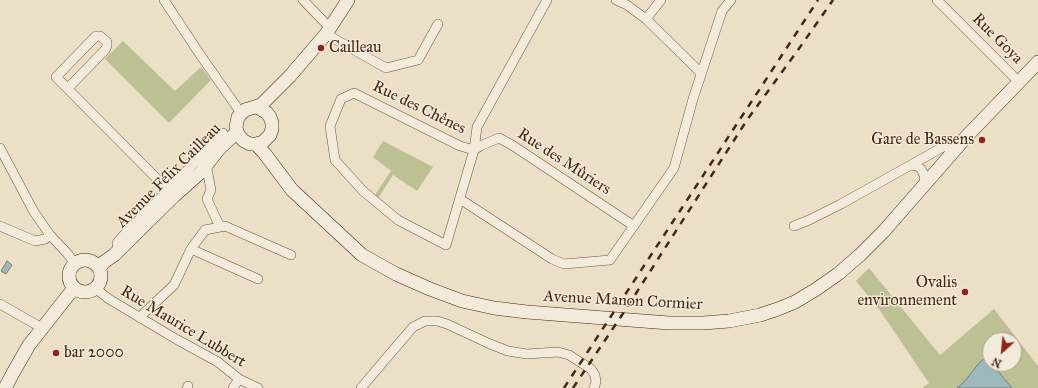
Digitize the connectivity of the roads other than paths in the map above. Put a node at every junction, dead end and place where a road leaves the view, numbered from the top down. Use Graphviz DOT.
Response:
graph roads {
  1 [pos="164,0"];
  2 [pos="302,0"];
  3 [pos="348,0"];
  4 [pos="547,0"];
  5 [pos="616,0"];
  6 [pos="661,0"];
  7 [pos="731,0"];
  8 [pos="937,0"];
  9 [pos="646,19"];
  10 [pos="438,24"];
  11 [pos="328,31"];
  12 [pos="1038,62"];
  13 [pos="702,73"];
  14 [pos="290,76"];
  15 [pos="1019,82"];
  16 [pos="68,88"];
  17 [pos="255,107"];
  18 [pos="241,113"];
  19 [pos="270,116"];
  20 [pos="237,132"];
  21 [pos="223,133"];
  22 [pos="261,142"];
  23 [pos="217,145"];
  24 [pos="0,148"];
  25 [pos="474,150"];
  26 [pos="954,151"];
  27 [pos="912,165"];
  28 [pos="204,170"];
  29 [pos="925,185"];
  30 [pos="171,193"];
  31 [pos="460,199"];
  32 [pos="0,226"];
  33 [pos="634,226"];
  34 [pos="794,226"];
  35 [pos="220,227"];
  36 [pos="50,235"];
  37 [pos="191,249"];
  38 [pos="292,255"];
  39 [pos="75,264"];
  40 [pos="99,268"];
  41 [pos="258,279"];
  42 [pos="74,288"];
  43 [pos="96,289"];
  44 [pos="0,304"];
  45 [pos="140,318"];
  46 [pos="42,328"];
  47 [pos="239,378"];
  48 [pos="5,388"];
  49 [pos="233,388"];
  50 [pos="258,388"];
  51 [pos="362,388"];
  52 [pos="594,388"];
  1 -- 18 [label="street"];
  2 -- 11 [label="street"];
  3 -- 11 [label="street"];
  4 -- 25 [label="street"];
  5 -- 9 [label="street"];
  6 -- 9 [label="street"];
  7 -- 13 [label="street"];
  8 -- 15 [label="street, Rue Goya"];
  9 -- 13 [label="street"];
  10 -- 11 [label="street"];
  11 -- 14 [label="street"];
  12 -- 15 [label="street, Avenue Manon Cormier"];
  13 -- 33 [label="street"];
  14 -- 17 [label="street"];
  14 -- 19 [label="street"];
  15 -- 26 [label="street, Avenue Manon Cormier"];
  16 -- 16 [label="street"];
  16 -- 30 [label="street"];
  17 -- 18 [label="street"];
  17 -- 19 [label="street"];
  18 -- 20 [label="street, Avenue Félix Cailleau"];
  19 -- 22 [label="street"];
  20 -- 22 [label="street"];
  20 -- 23 [label="street, Avenue Félix Cailleau"];
  21 -- 23 [label="street"];
  22 -- 28 [label="street"];
  22 -- 29 [label="street, Avenue Manon Cormier"];
  23 -- 28 [label="street, Avenue Félix Cailleau"];
  23 -- 30 [label="street"];
  24 -- 36 [label="street"];
  25 -- 31 [label="street"];
  25 -- 31 [label="street, Rue des Chênes"];
  25 -- 33 [label="street, Rue des Mûriers"];
  26 -- 27 [label="street"];
  26 -- 29 [label="street, Avenue Manon Cormier"];
  27 -- 29 [label="street"];
  27 -- 34 [label="street"];
  28 -- 30 [label="street, Avenue Félix Cailleau"];
  28 -- 35 [label="street"];
  30 -- 40 [label="street, Avenue Félix Cailleau"];
  31 -- 33 [label="street"];
  32 -- 36 [label="street"];
  35 -- 37 [label="street"];
  35 -- 38 [label="street"];
  36 -- 39 [label="street"];
  37 -- 41 [label="street"];
  37 -- 45 [label="street"];
  39 -- 40 [label="street"];
  39 -- 42 [label="street"];
  40 -- 43 [label="street"];
  42 -- 43 [label="street"];
  42 -- 46 [label="street"];
  43 -- 45 [label="street, Rue Maurice Lubbert"];
  44 -- 46 [label="street"];
  45 -- 47 [label="street, Rue Maurice Lubbert"];
  46 -- 48 [label="street"];
  47 -- 49 [label="street"];
  47 -- 50 [label="street, Rue Maurice Lubbert"];
  51 -- 52 [label="street"];
}
